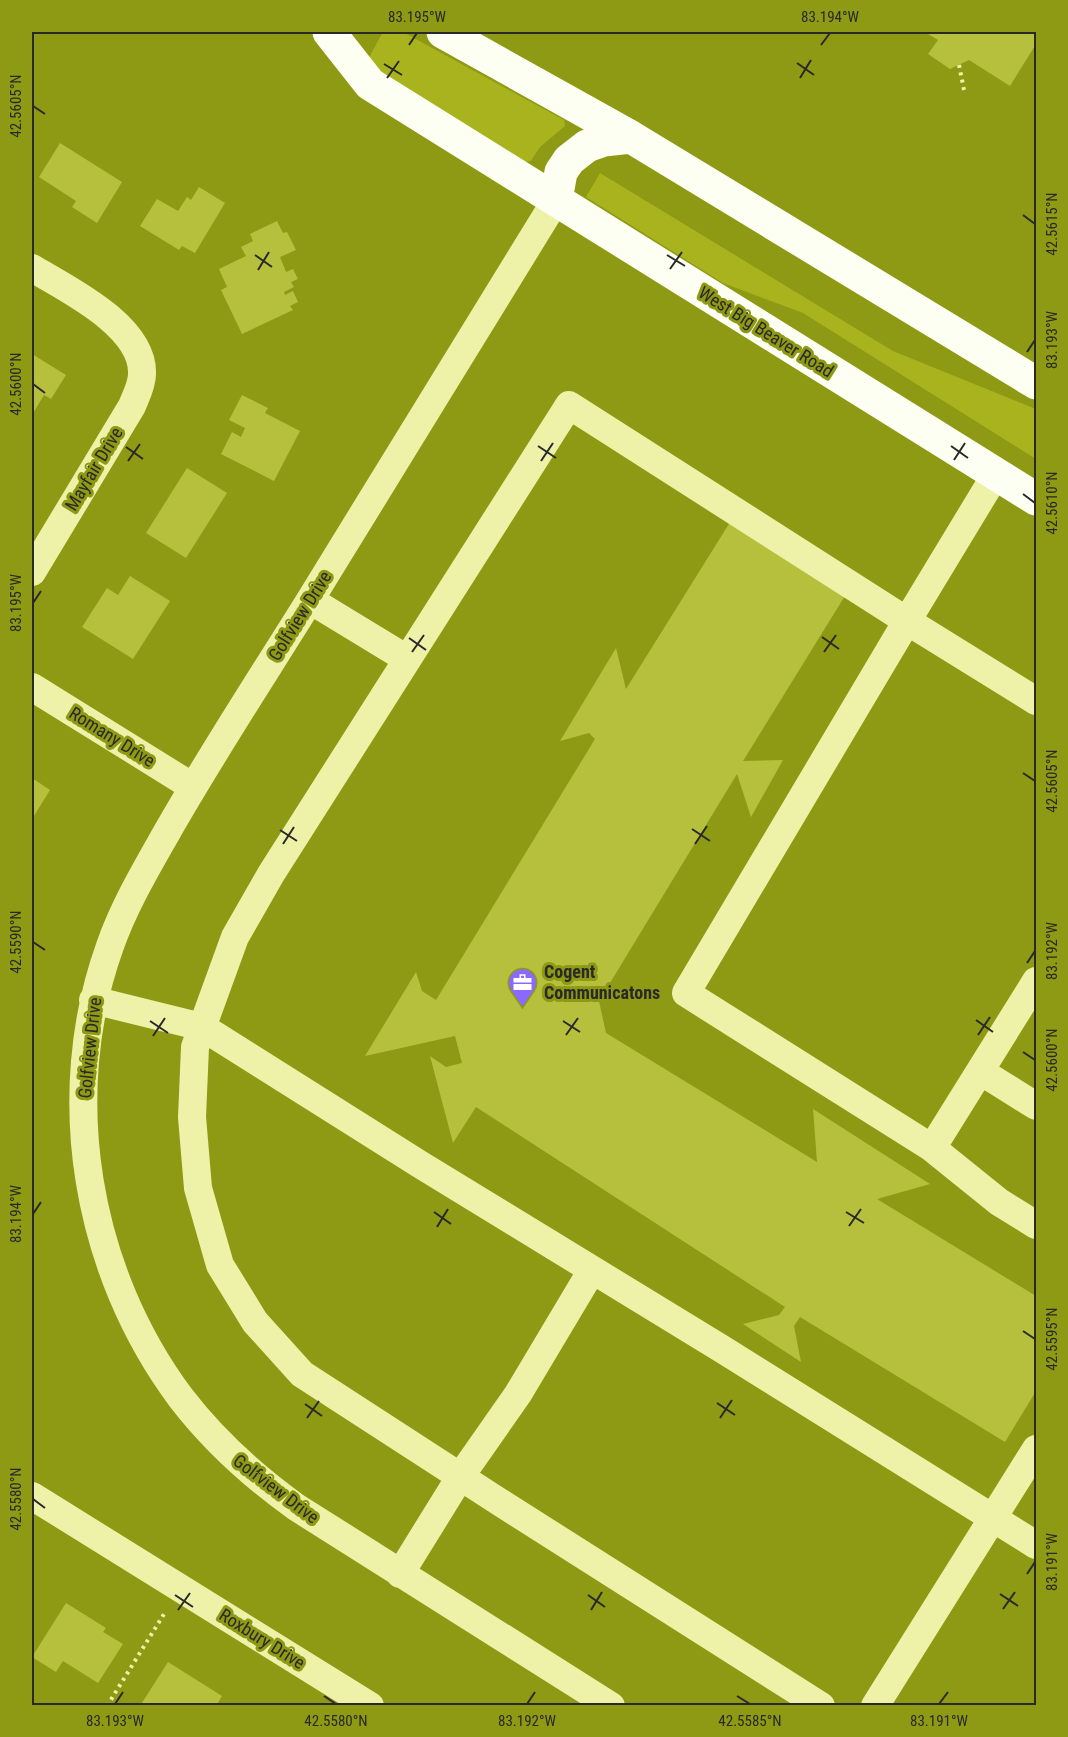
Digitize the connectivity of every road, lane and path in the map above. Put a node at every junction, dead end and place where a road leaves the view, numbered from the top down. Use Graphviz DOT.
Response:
graph roads {
  1 [pos="328,32"];
  2 [pos="443,32"];
  3 [pos="959,65"];
  4 [pos="964,90"];
  5 [pos="632,137"];
  6 [pos="556,200"];
  7 [pos="32,268"];
  8 [pos="1036,383"];
  9 [pos="996,474"];
  10 [pos="1036,499"];
  11 [pos="32,572"];
  12 [pos="310,600"];
  13 [pos="907,621"];
  14 [pos="407,660"];
  15 [pos="32,687"];
  16 [pos="1036,702"];
  17 [pos="193,788"];
  18 [pos="1036,981"];
  19 [pos="93,1000"];
  20 [pos="202,1027"];
  21 [pos="980,1071"];
  22 [pos="1036,1106"];
  23 [pos="932,1148"];
  24 [pos="1036,1225"];
  25 [pos="592,1270"];
  26 [pos="1036,1449"];
  27 [pos="460,1477"];
  28 [pos="32,1496"];
  29 [pos="993,1517"];
  30 [pos="1036,1545"];
  31 [pos="400,1574"];
  32 [pos="164,1614"];
  33 [pos="107,1706"];
  34 [pos="370,1706"];
  35 [pos="611,1706"];
  36 [pos="821,1706"];
  37 [pos="875,1706"];
  1 -- 6 [label="main road, West Big Beaver Road"];
  2 -- 5 [label="main road"];
  3 -- 4 [label="path"];
  5 -- 6 [label="main road"];
  5 -- 8 [label="main road"];
  6 -- 9 [label="main road, West Big Beaver Road"];
  6 -- 12 [label="street, Golfview Drive"];
  7 -- 11 [label="street, Mayfair Drive"];
  9 -- 10 [label="main road, West Big Beaver Road"];
  9 -- 13 [label="street"];
  12 -- 14 [label="street"];
  12 -- 17 [label="street, Golfview Drive"];
  13 -- 14 [label="street"];
  13 -- 16 [label="street"];
  13 -- 23 [label="street"];
  14 -- 20 [label="street"];
  15 -- 17 [label="street, Romany Drive"];
  17 -- 19 [label="street, Golfview Drive"];
  18 -- 21 [label="street"];
  19 -- 20 [label="street"];
  19 -- 31 [label="street, Golfview Drive"];
  20 -- 25 [label="street"];
  20 -- 27 [label="street"];
  21 -- 22 [label="street"];
  21 -- 23 [label="street"];
  23 -- 24 [label="street"];
  25 -- 27 [label="street"];
  25 -- 29 [label="street"];
  26 -- 29 [label="street"];
  27 -- 31 [label="street"];
  27 -- 36 [label="street"];
  28 -- 34 [label="street, Roxbury Drive"];
  29 -- 30 [label="street"];
  29 -- 37 [label="street"];
  31 -- 35 [label="street, Golfview Drive"];
  32 -- 33 [label="path"];
}
